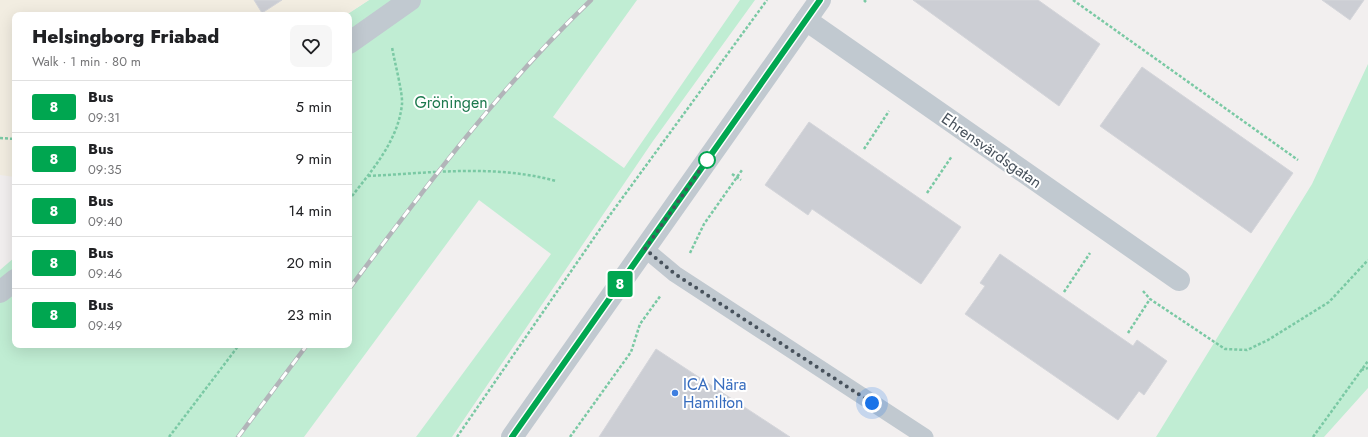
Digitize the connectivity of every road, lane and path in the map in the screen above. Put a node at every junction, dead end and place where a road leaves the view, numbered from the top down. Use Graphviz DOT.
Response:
graph roads {
  1 [pos="410,0"];
  2 [pos="767,0"];
  3 [pos="820,0"];
  4 [pos="1073,0"];
  5 [pos="387,18"];
  6 [pos="806,20"];
  7 [pos="352,41"];
  8 [pos="890,111"];
  9 [pos="0,138"];
  10 [pos="12,139"];
  11 [pos="864,149"];
  12 [pos="954,154"];
  13 [pos="1298,160"];
  14 [pos="742,170"];
  15 [pos="732,174"];
  16 [pos="367,176"];
  17 [pos="737,177"];
  18 [pos="741,180"];
  19 [pos="556,181"];
  20 [pos="927,193"];
  21 [pos="352,196"];
  22 [pos="645,249"];
  23 [pos="1092,250"];
  24 [pos="1368,260"];
  25 [pos="675,274"];
  26 [pos="1179,280"];
  27 [pos="12,282"];
  28 [pos="0,292"];
  29 [pos="1064,292"];
  30 [pos="1150,299"];
  31 [pos="1128,333"];
  32 [pos="1199,333"];
  33 [pos="237,348"];
  34 [pos="1368,361"];
  35 [pos="1368,368"];
  36 [pos="1361,370"];
  37 [pos="169,437"];
  38 [pos="457,437"];
  39 [pos="512,437"];
  40 [pos="570,437"];
  41 [pos="925,437"];
  42 [pos="1313,437"];
  1 -- 5 [label="street"];
  2 -- 38 [label="path"];
  3 -- 6 [label="street"];
  4 -- 13 [label="path"];
  5 -- 7 [label="street"];
  5 -- 16 [label="path"];
  6 -- 22 [label="street"];
  6 -- 26 [label="street, Ehrensvärdsgatan"];
  8 -- 11 [label="path"];
  9 -- 10 [label="path"];
  12 -- 20 [label="path"];
  14 -- 17 [label="path"];
  15 -- 17 [label="path"];
  16 -- 19 [label="path"];
  16 -- 21 [label="path"];
  17 -- 18 [label="path"];
  17 -- 25 [label="path"];
  22 -- 25 [label="lane"];
  22 -- 39 [label="street"];
  23 -- 29 [label="path"];
  24 -- 32 [label="path"];
  25 -- 40 [label="path"];
  25 -- 41 [label="lane"];
  27 -- 28 [label="street"];
  30 -- 31 [label="path"];
  33 -- 37 [label="path"];
  34 -- 36 [label="path"];
  35 -- 36 [label="path"];
  36 -- 42 [label="path"];
}
